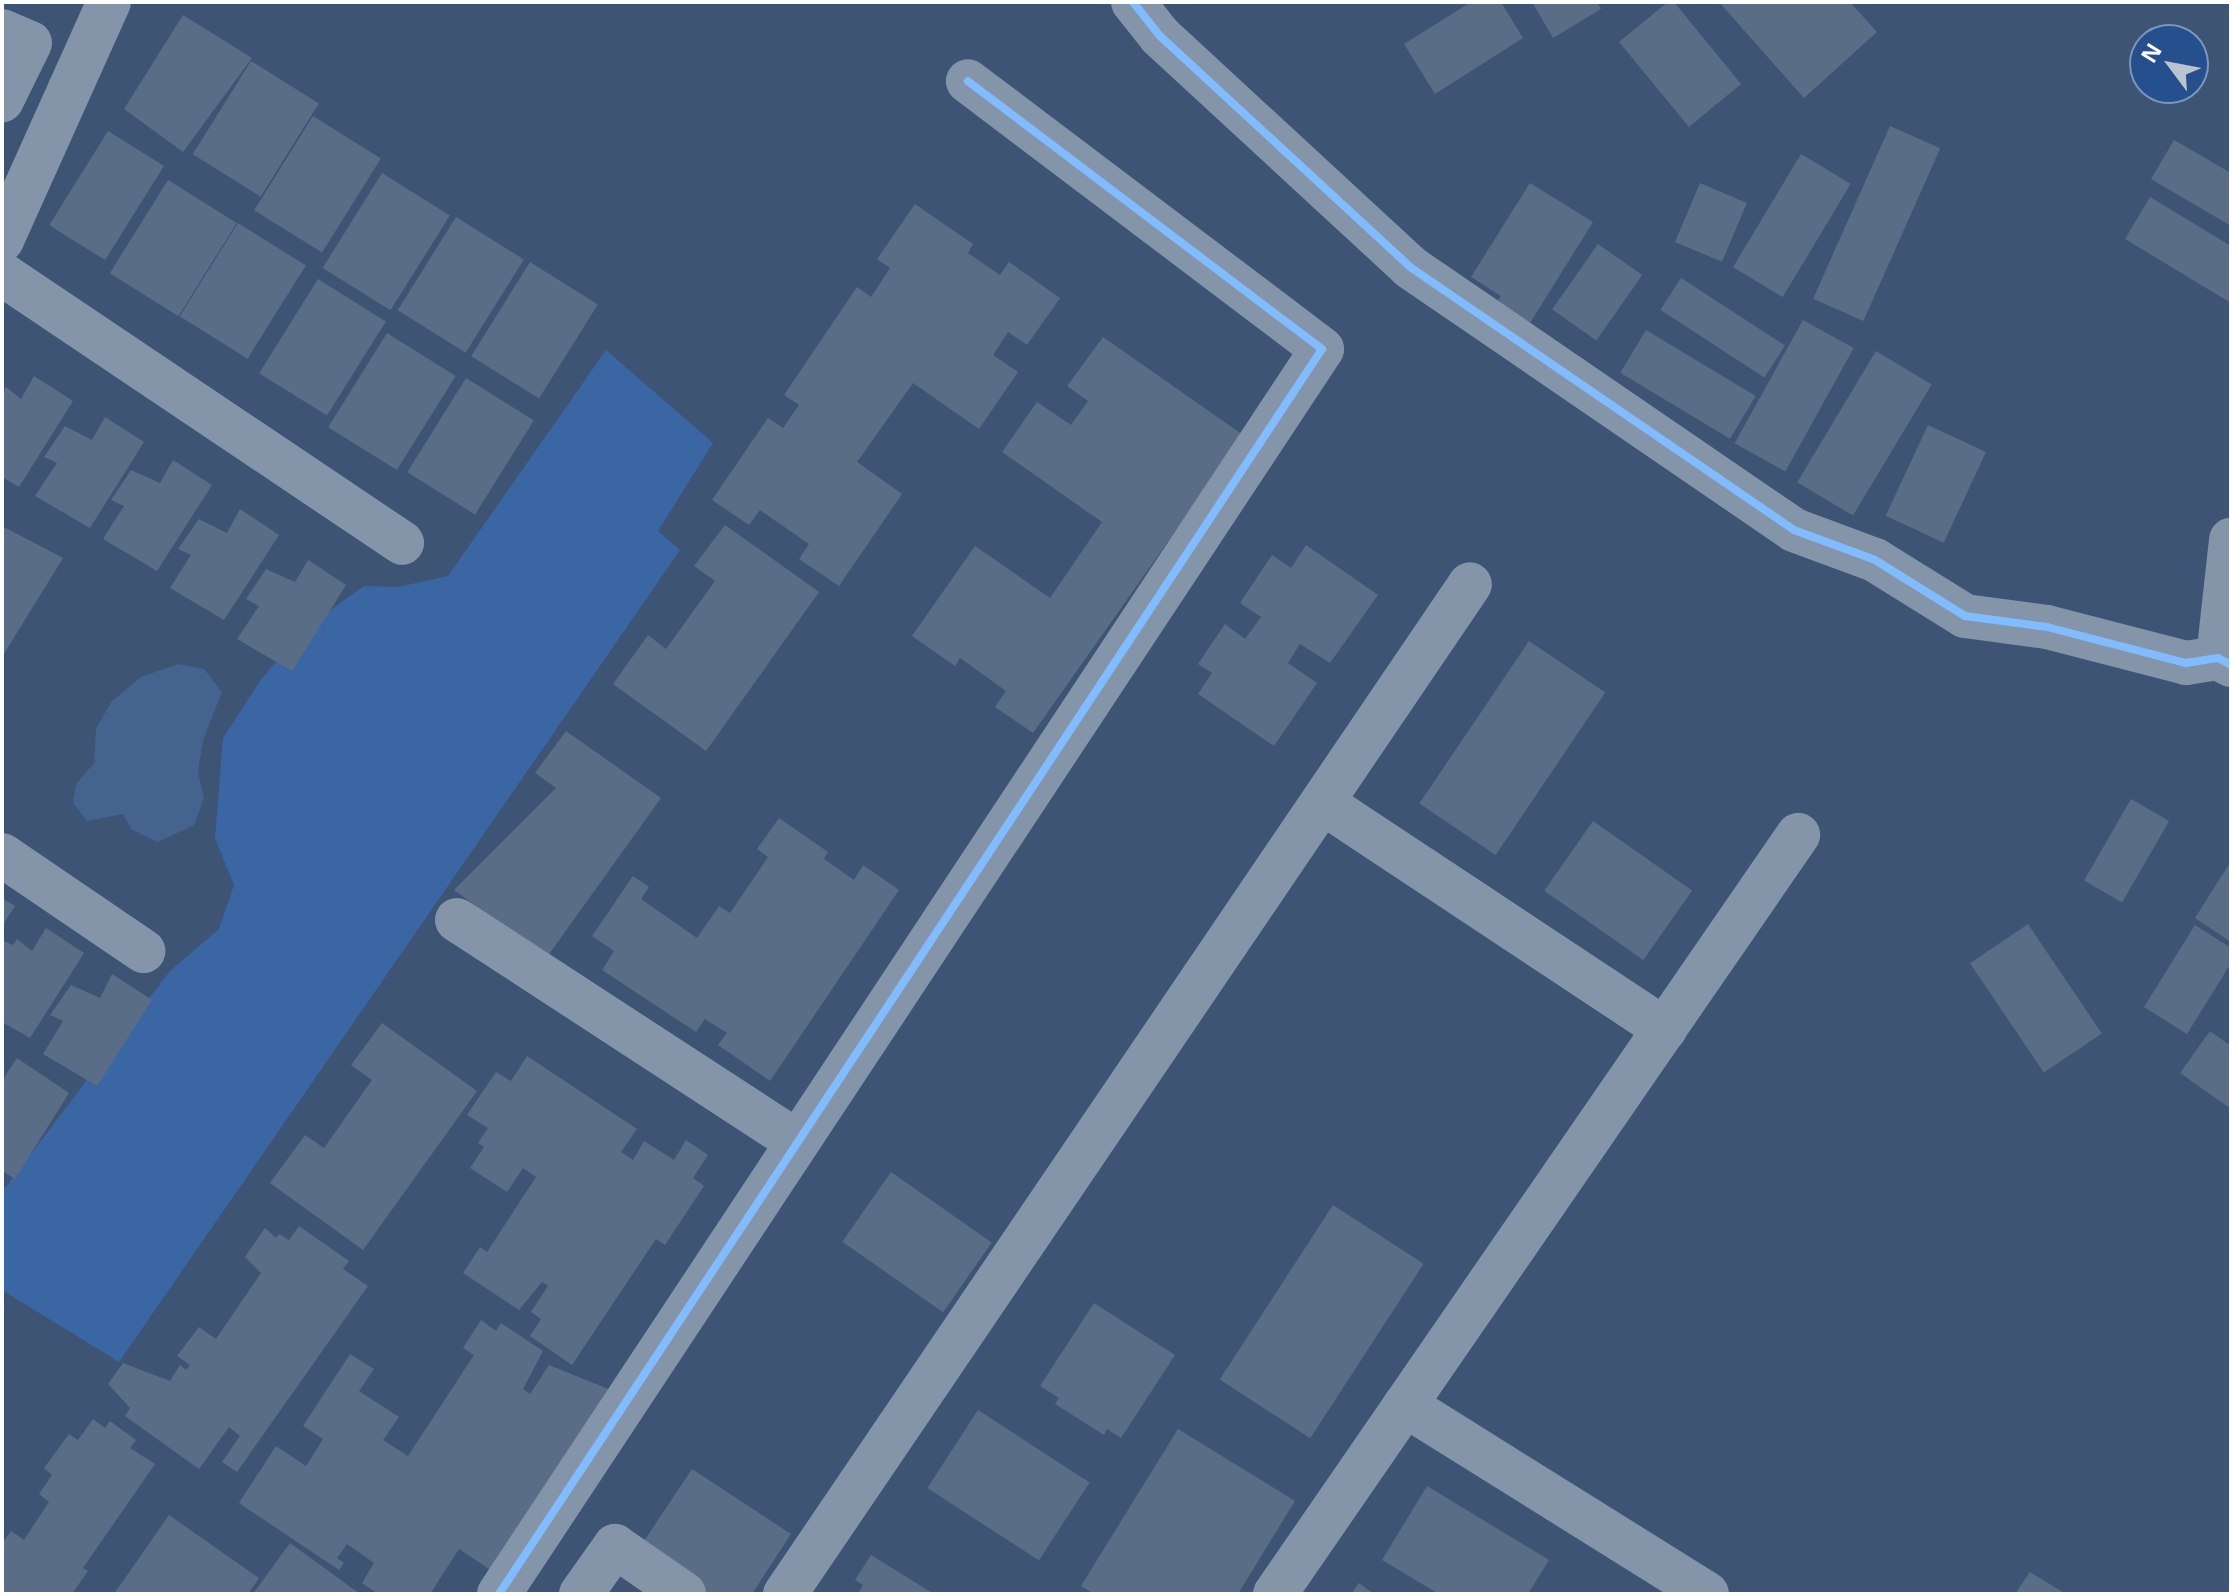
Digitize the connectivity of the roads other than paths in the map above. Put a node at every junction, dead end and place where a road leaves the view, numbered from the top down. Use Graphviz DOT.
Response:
graph roads {
  1 [pos="109,2"];
  2 [pos="1133,2"];
  3 [pos="2,31"];
  4 [pos="968,81"];
  5 [pos="2,100"];
  6 [pos="2,240"];
  7 [pos="2,274"];
  8 [pos="2231,540"];
  9 [pos="402,543"];
  10 [pos="1470,584"];
  11 [pos="2225,661"];
  12 [pos="1323,803"];
  13 [pos="1798,835"];
  14 [pos="2,855"];
  15 [pos="457,920"];
  16 [pos="143,951"];
  17 [pos="1665,1029"];
  18 [pos="797,1142"];
  19 [pos="1405,1405"];
  20 [pos="499,1594"];
  21 [pos="581,1594"];
  22 [pos="684,1594"];
  23 [pos="785,1594"];
  24 [pos="1275,1594"];
  25 [pos="1707,1594"];
  1 -- 6 [label="street"];
  2 -- 11 [label="street"];
  3 -- 5 [label="street"];
  4 -- 18 [label="street"];
  7 -- 9 [label="street"];
  8 -- 11 [label="street"];
  10 -- 12 [label="street"];
  12 -- 17 [label="street"];
  12 -- 23 [label="street"];
  13 -- 17 [label="street"];
  14 -- 16 [label="street"];
  15 -- 18 [label="street"];
  17 -- 19 [label="street"];
  18 -- 20 [label="street"];
  19 -- 24 [label="street"];
  19 -- 25 [label="street"];
  21 -- 22 [label="street"];
}
